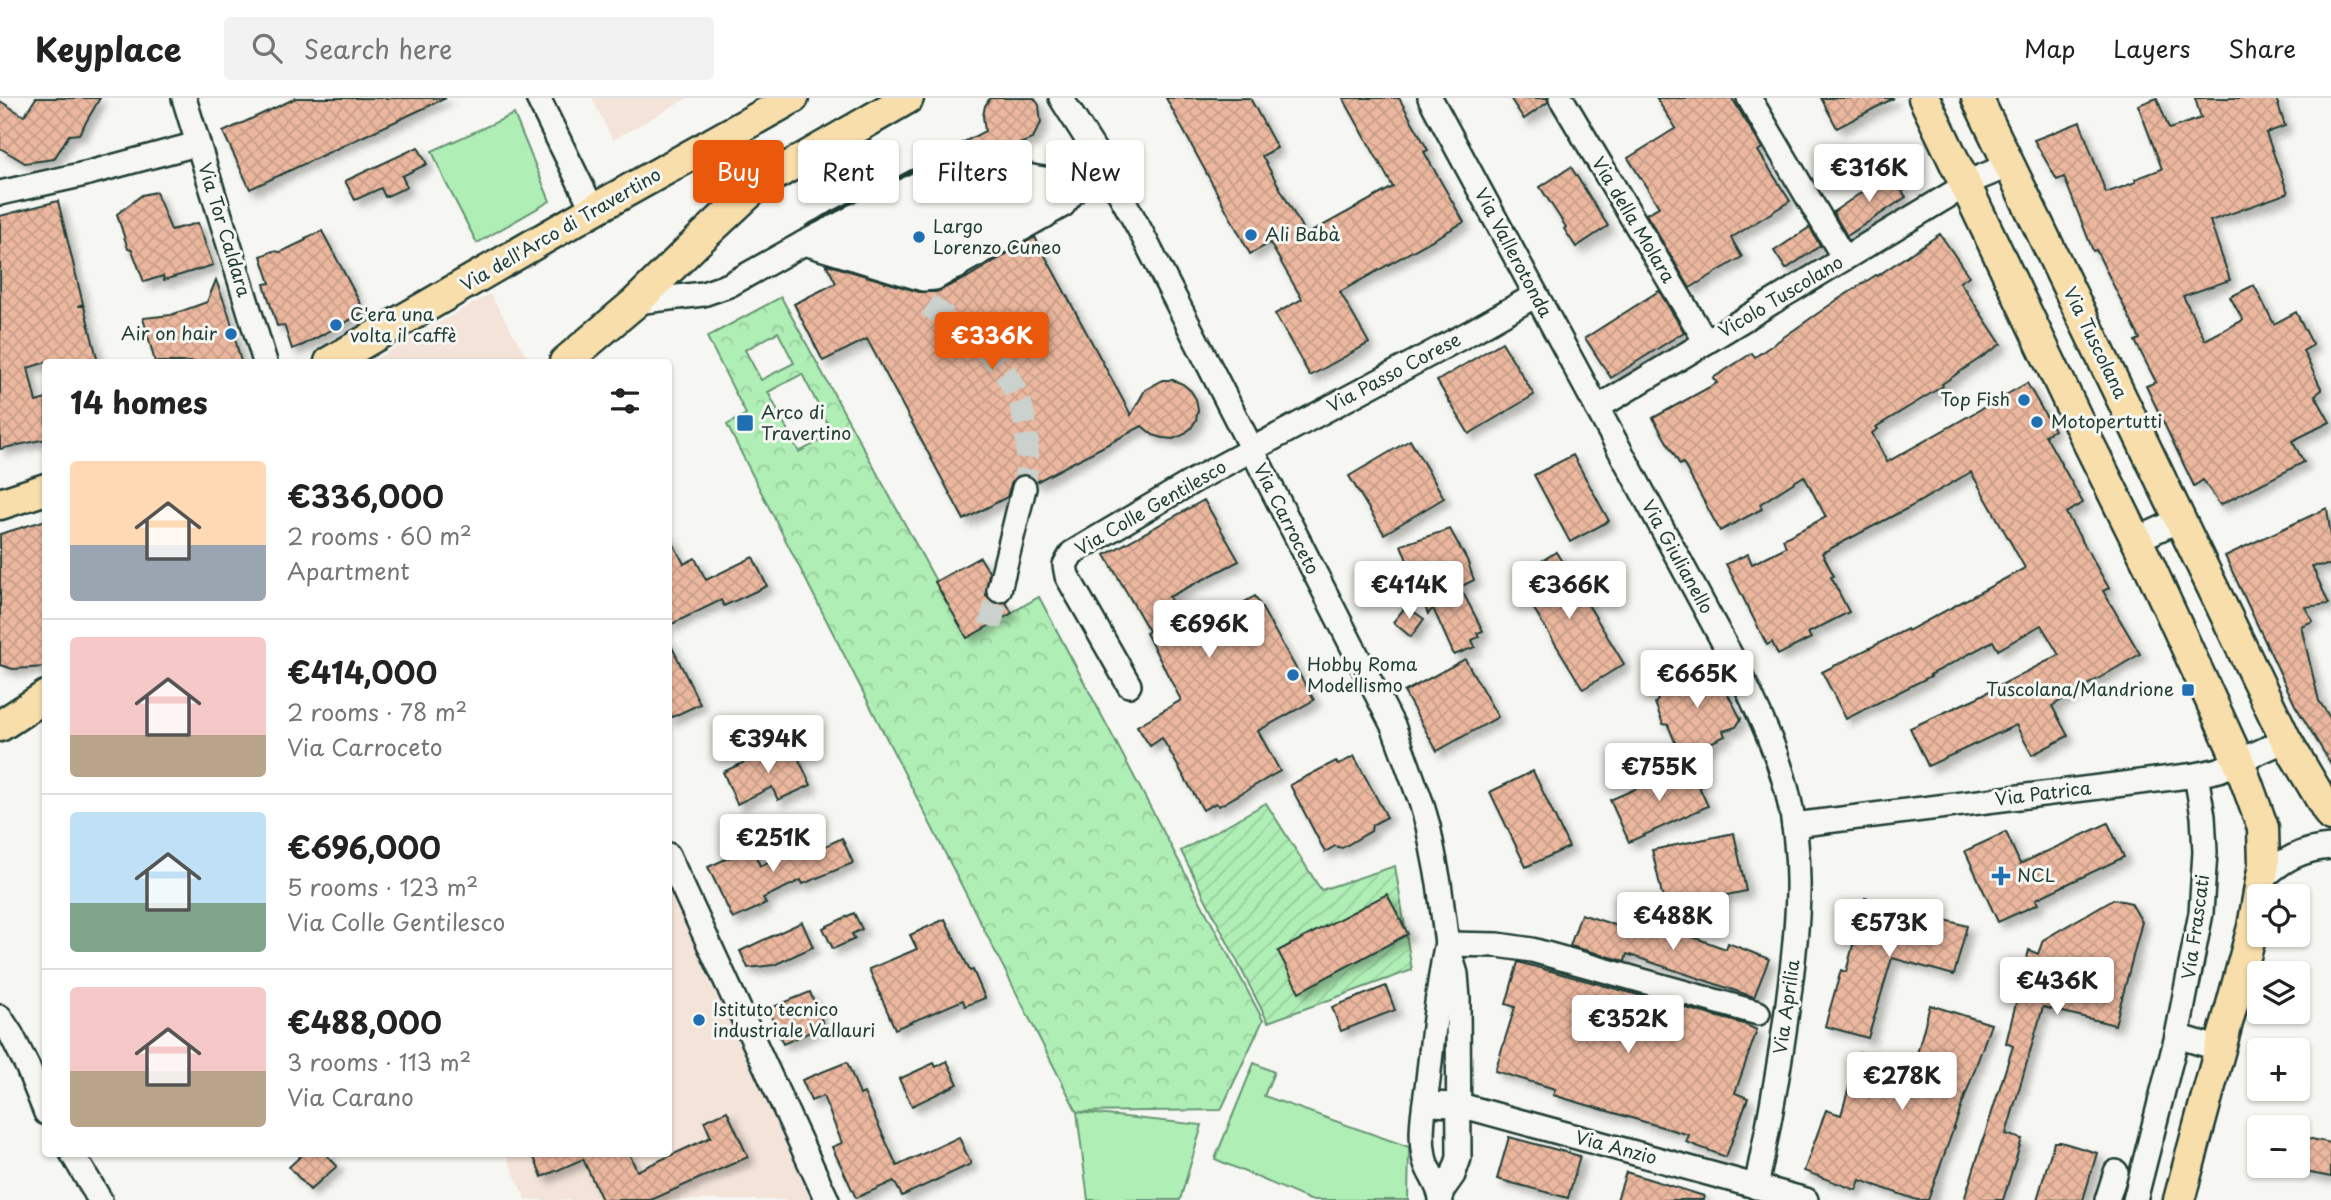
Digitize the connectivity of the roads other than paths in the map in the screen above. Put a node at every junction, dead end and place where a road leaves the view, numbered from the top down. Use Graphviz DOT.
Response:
graph roads {
  1 [pos="184,98"];
  2 [pos="538,98"];
  3 [pos="793,98"];
  4 [pos="908,98"];
  5 [pos="1430,98"];
  6 [pos="1561,98"];
  7 [pos="1749,98"];
  8 [pos="1924,98"];
  9 [pos="1978,98"];
  10 [pos="1068,103"];
  11 [pos="1089,140"];
  12 [pos="197,144"];
  13 [pos="2010,165"];
  14 [pos="913,186"];
  15 [pos="1966,186"];
  16 [pos="0,192"];
  17 [pos="900,193"];
  18 [pos="1032,201"];
  19 [pos="1024,203"];
  20 [pos="1061,203"];
  21 [pos="1125,203"];
  22 [pos="878,204"];
  23 [pos="593,210"];
  24 [pos="1054,210"];
  25 [pos="855,216"];
  26 [pos="831,229"];
  27 [pos="1023,229"];
  28 [pos="1001,241"];
  29 [pos="804,243"];
  30 [pos="978,254"];
  31 [pos="1844,258"];
  32 [pos="957,267"];
  33 [pos="1535,295"];
  34 [pos="636,302"];
  35 [pos="1706,342"];
  36 [pos="264,359"];
  37 [pos="335,359"];
  38 [pos="569,359"];
  39 [pos="1597,408"];
  40 [pos="1251,450"];
  41 [pos="1024,488"];
  42 [pos="42,490"];
  43 [pos="0,504"];
  44 [pos="2179,520"];
  45 [pos="2136,540"];
  46 [pos="999,590"];
  47 [pos="1129,685"];
  48 [pos="42,699"];
  49 [pos="0,726"];
  50 [pos="2286,740"];
  51 [pos="2239,762"];
  52 [pos="2196,775"];
  53 [pos="2331,816"];
  54 [pos="1794,825"];
  55 [pos="2331,847"];
  56 [pos="672,864"];
  57 [pos="2261,880"];
  58 [pos="1447,944"];
  59 [pos="1758,1013"];
  60 [pos="0,1017"];
  61 [pos="2177,1036"];
  62 [pos="2220,1049"];
  63 [pos="42,1103"];
  64 [pos="1425,1104"];
  65 [pos="1460,1105"];
  66 [pos="74,1157"];
  67 [pos="2116,1172"];
  68 [pos="1756,1186"];
  69 [pos="1441,1196"];
  70 [pos="100,1200"];
  71 [pos="827,1200"];
  72 [pos="1806,1200"];
  73 [pos="2107,1200"];
  74 [pos="2135,1200"];
  75 [pos="2179,1200"];
  1 -- 12 [label="street, Via Tor Caldara"];
  2 -- 23 [label="street"];
  3 -- 23 [label="main road, Via dell'Arco di Travertino"];
  4 -- 34 [label="main road"];
  5 -- 33 [label="street, Via Vallerotonda"];
  6 -- 35 [label="street, Via della Molara"];
  7 -- 31 [label="street"];
  8 -- 15 [label="main road"];
  9 -- 13 [label="main road, Via Tuscolana"];
  10 -- 11 [label="street, Via Carroceto"];
  12 -- 16 [label="street"];
  12 -- 36 [label="street, Via Tor Caldara"];
  13 -- 15 [label="street"];
  13 -- 44 [label="main road, Via Tuscolana"];
  14 -- 17 [label="street"];
  15 -- 31 [label="street, Vicolo Tuscolano"];
  15 -- 45 [label="main road"];
  17 -- 22 [label="street"];
  17 -- 27 [label="street"];
  18 -- 24 [label="street"];
  19 -- 24 [label="street"];
  20 -- 24 [label="street"];
  21 -- 40 [label="street, Via Carroceto"];
  22 -- 25 [label="street"];
  22 -- 28 [label="street"];
  23 -- 37 [label="main road, Via dell'Arco di Travertino"];
  24 -- 27 [label="street"];
  25 -- 26 [label="street"];
  25 -- 30 [label="street"];
  26 -- 29 [label="street"];
  26 -- 32 [label="street"];
  27 -- 28 [label="street"];
  28 -- 30 [label="street"];
  29 -- 32 [label="street"];
  29 -- 34 [label="street"];
  30 -- 32 [label="street"];
  31 -- 35 [label="street, Vicolo Tuscolano"];
  33 -- 39 [label="street, Via Vallerotonda"];
  33 -- 40 [label="street, Via Passo Corese"];
  34 -- 38 [label="main road"];
  35 -- 39 [label="street, Vicolo Tuscolano"];
  39 -- 54 [label="street, Via Giulianello"];
  40 -- 47 [label="street, Via Colle Gentilesco"];
  40 -- 58 [label="street, Via Carroceto"];
  41 -- 46 [label="street"];
  42 -- 43 [label="main road"];
  44 -- 45 [label="street"];
  44 -- 50 [label="main road, Via Tuscolana"];
  45 -- 51 [label="main road"];
  48 -- 49 [label="main road"];
  50 -- 51 [label="street, Via Patrica"];
  50 -- 53 [label="main road, Via Tuscolana"];
  51 -- 52 [label="street, Via Patrica"];
  51 -- 57 [label="main road"];
  52 -- 54 [label="street, Via Patrica"];
  52 -- 61 [label="street, Via Frascati"];
  54 -- 68 [label="street, Via Aprilia"];
  55 -- 57 [label="street"];
  56 -- 71 [label="street"];
  57 -- 62 [label="main road"];
  58 -- 59 [label="street"];
  58 -- 64 [label="street, Via Carroceto"];
  58 -- 65 [label="street, Via Carroceto"];
  60 -- 63 [label="street"];
  61 -- 62 [label="street"];
  61 -- 74 [label="street, Via Frascati"];
  62 -- 75 [label="main road"];
  64 -- 65 [label="street, Via Anzio"];
  64 -- 69 [label="street, Via Carroceto"];
  65 -- 68 [label="street, Via Anzio"];
  65 -- 69 [label="street, Via Carroceto"];
  66 -- 70 [label="street"];
  67 -- 73 [label="street"];
  68 -- 72 [label="street, Via Anzio"];
}
